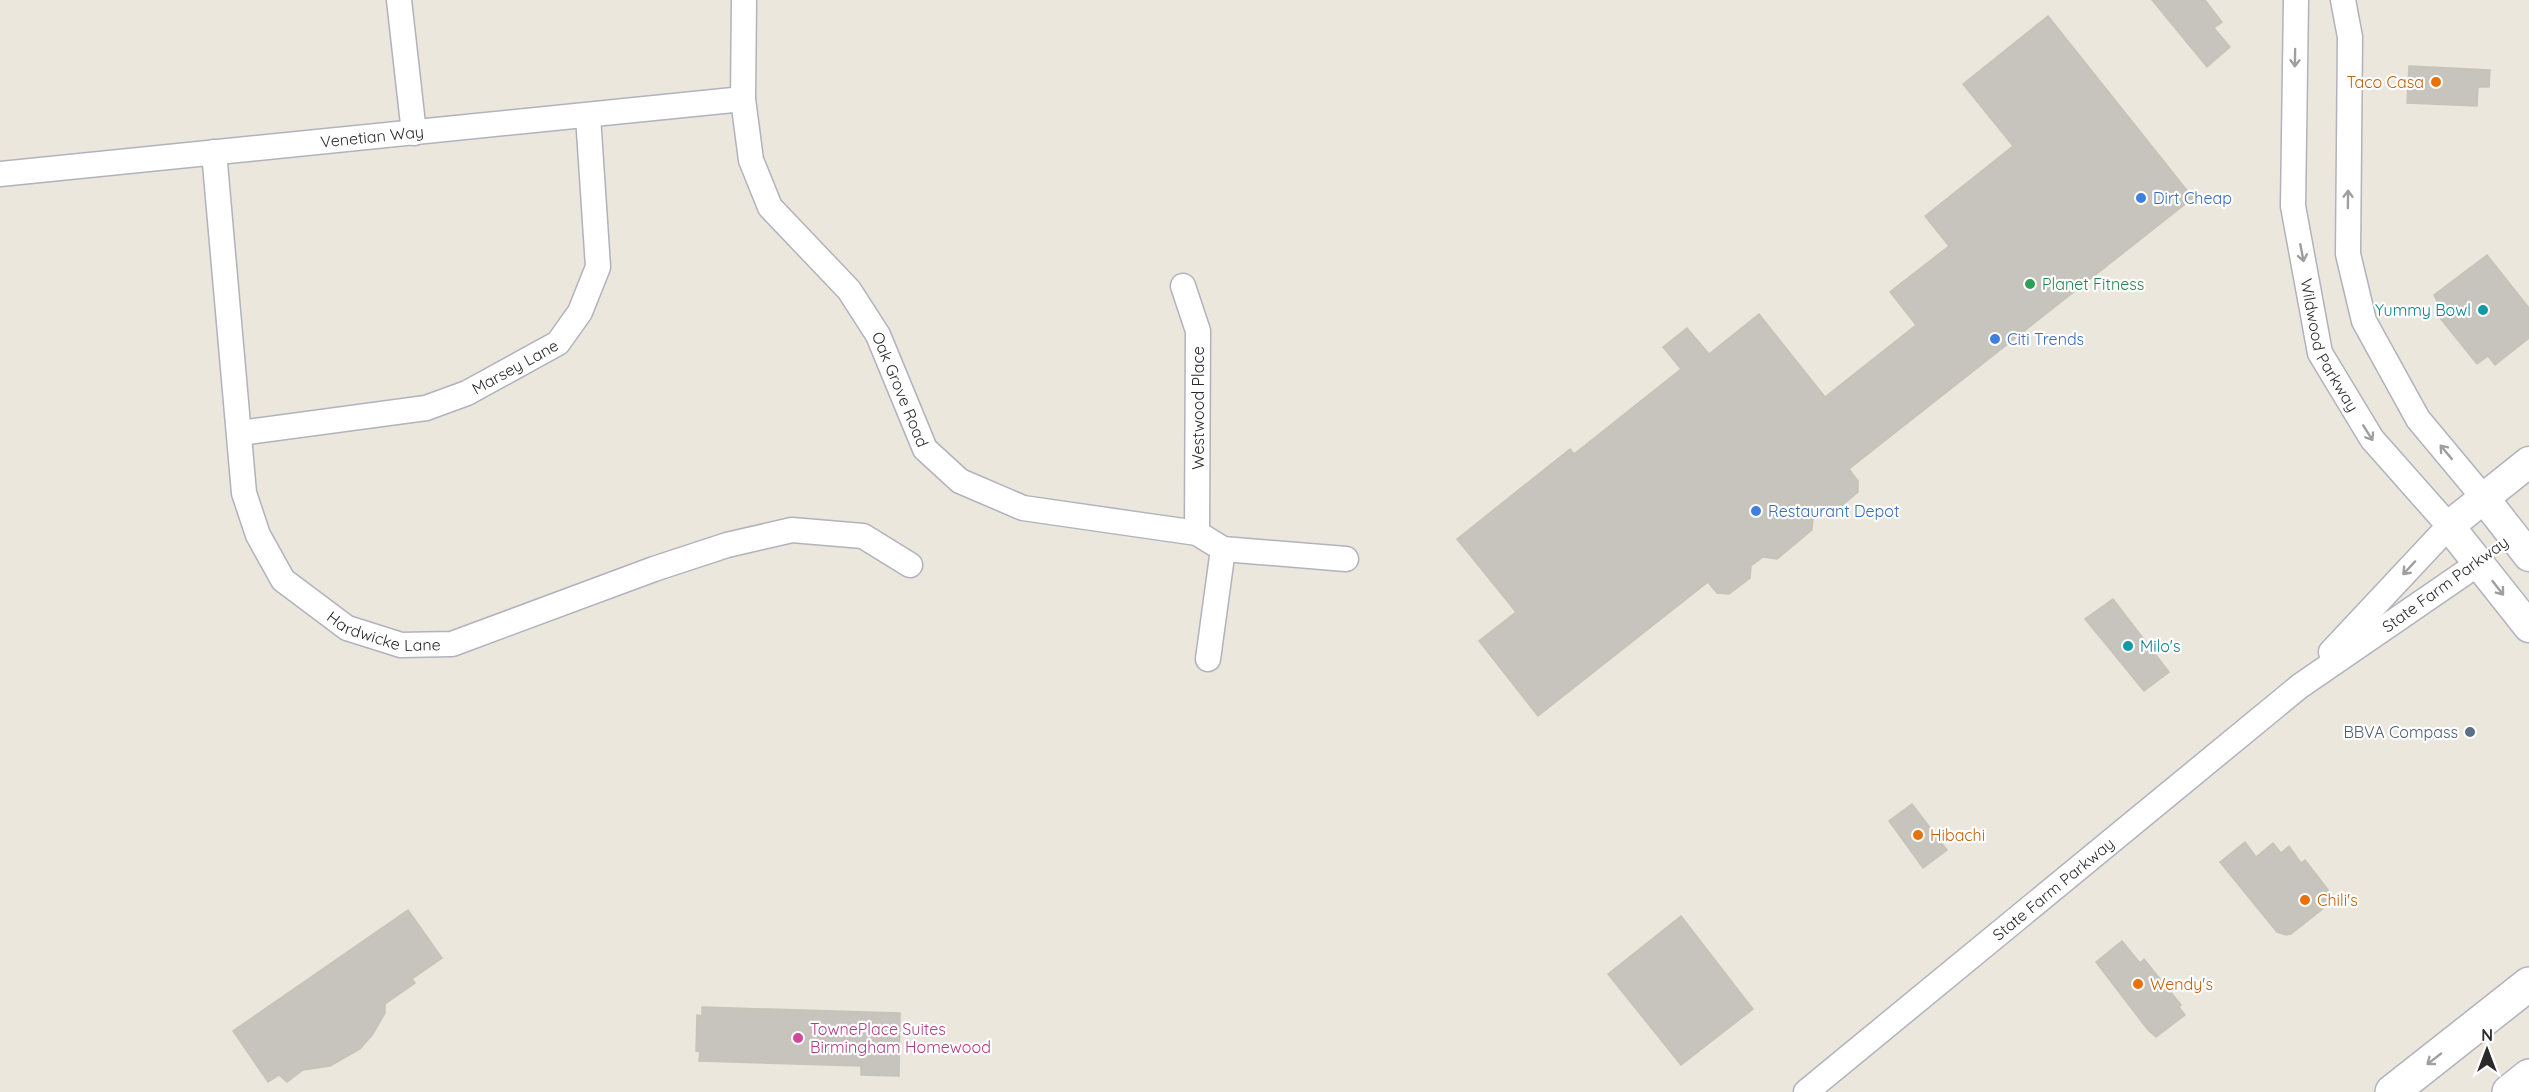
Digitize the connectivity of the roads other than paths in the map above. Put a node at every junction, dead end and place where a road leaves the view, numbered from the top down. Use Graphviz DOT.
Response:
graph roads {
  1 [pos="399,0"];
  2 [pos="744,0"];
  3 [pos="2296,0"];
  4 [pos="2343,0"];
  5 [pos="742,99"];
  6 [pos="588,116"];
  7 [pos="414,133"];
  8 [pos="214,152"];
  9 [pos="0,174"];
  10 [pos="1183,286"];
  11 [pos="240,433"];
  12 [pos="2529,462"];
  13 [pos="2483,497"];
  14 [pos="2449,526"];
  15 [pos="1197,533"];
  16 [pos="2523,538"];
  17 [pos="1223,549"];
  18 [pos="1346,559"];
  19 [pos="2479,563"];
  20 [pos="910,565"];
  21 [pos="2529,627"];
  22 [pos="1208,658"];
  23 [pos="2300,686"];
  24 [pos="2529,984"];
  25 [pos="2529,1076"];
  26 [pos="1806,1092"];
  27 [pos="2392,1092"];
  28 [pos="2509,1092"];
  1 -- 7 [label="street"];
  2 -- 5 [label="street, Oak Grove Road"];
  3 -- 14 [label="street, Wildwood Parkway, one-way"];
  13 -- 4 [label="street, one-way"];
  5 -- 6 [label="street, Venetian Way"];
  5 -- 15 [label="street, Oak Grove Road"];
  6 -- 7 [label="street, Venetian Way"];
  6 -- 11 [label="street, Marsey Lane"];
  7 -- 8 [label="street, Venetian Way"];
  8 -- 9 [label="street, Venetian Way"];
  8 -- 11 [label="street, Hardwicke Lane"];
  10 -- 15 [label="street, Westwood Place"];
  11 -- 20 [label="street, Hardwicke Lane"];
  12 -- 13 [label="street, State Farm Parkway"];
  13 -- 14 [label="street, State Farm Parkway"];
  13 -- 16 [label="street"];
  14 -- 19 [label="street, Wildwood Parkway"];
  14 -- 23 [label="street, State Farm Parkway, one-way"];
  15 -- 17 [label="street, Oak Grove Road"];
  16 -- 19 [label="street, State Farm Parkway"];
  17 -- 18 [label="street, Oak Grove Road"];
  17 -- 22 [label="street"];
  19 -- 21 [label="street, Wildwood Parkway, one-way"];
  19 -- 23 [label="street, State Farm Parkway"];
  23 -- 26 [label="street, State Farm Parkway"];
  24 -- 27 [label="main road, one-way"];
  25 -- 28 [label="main road"];
}
